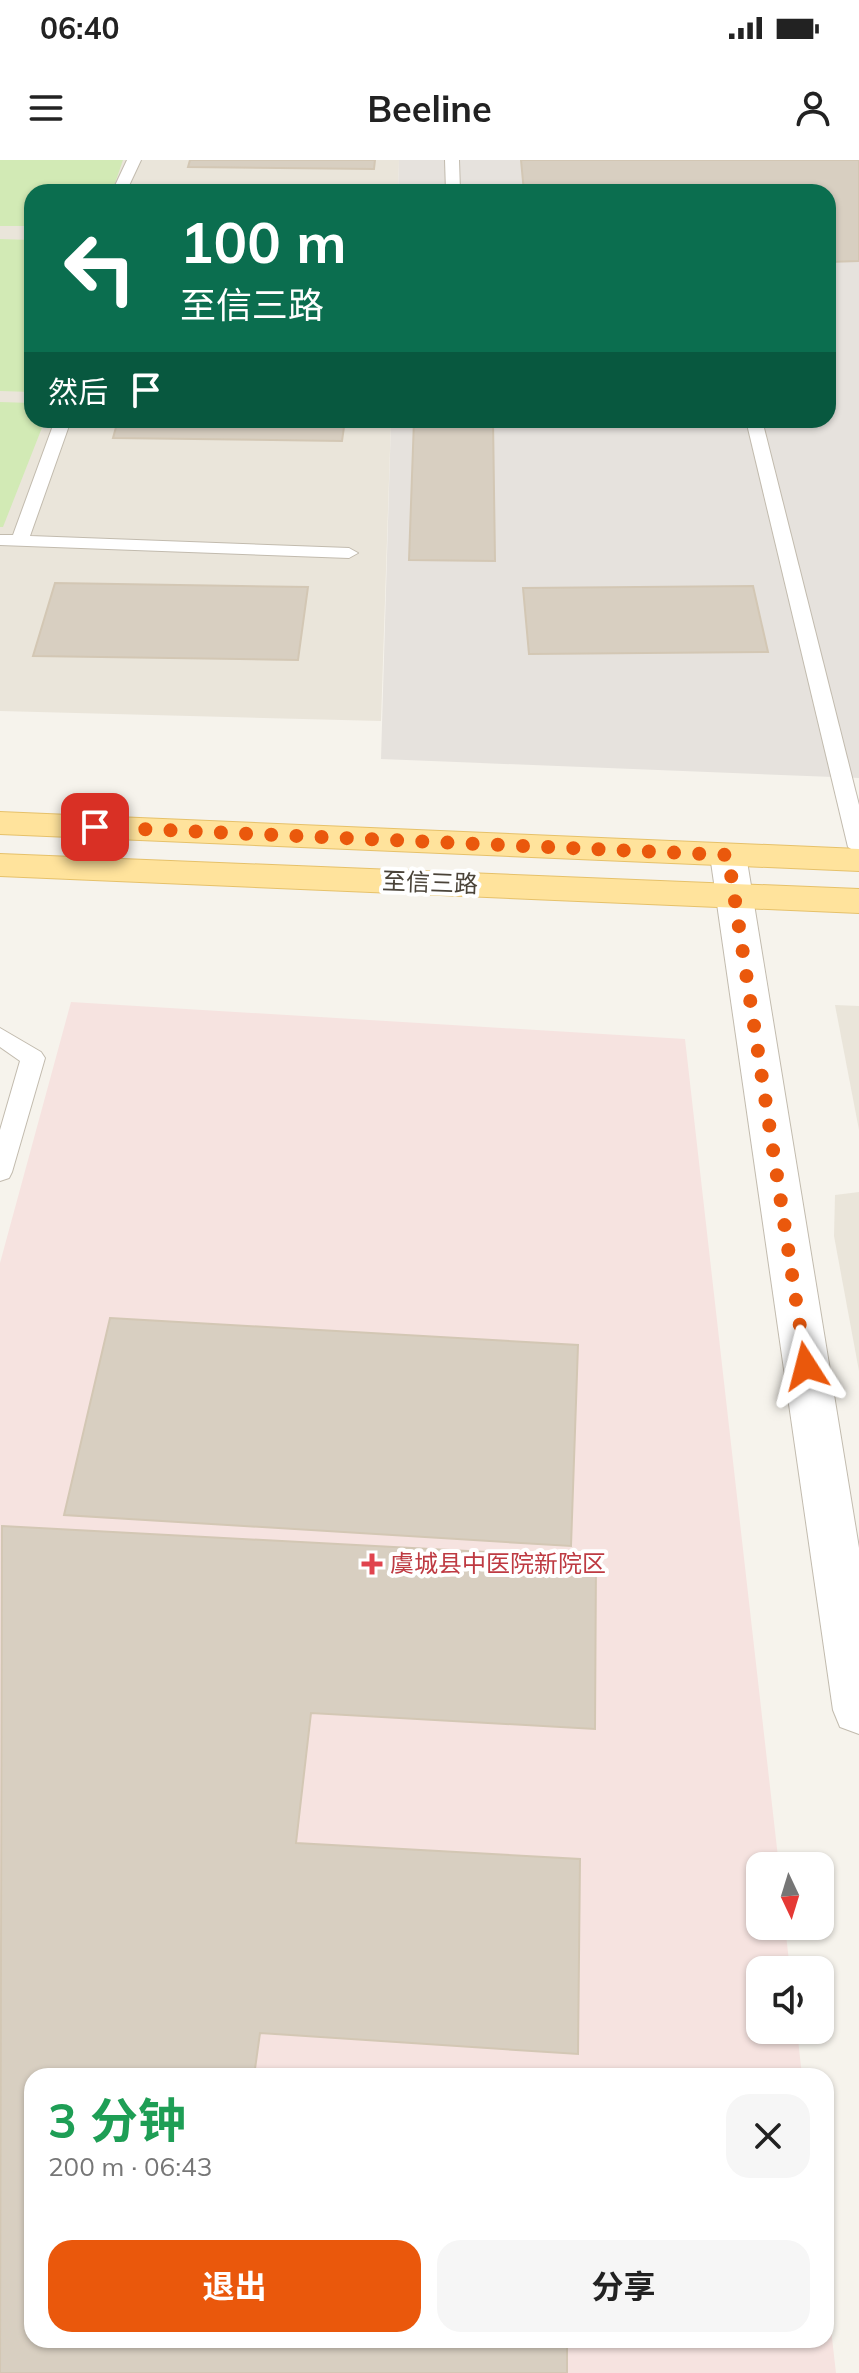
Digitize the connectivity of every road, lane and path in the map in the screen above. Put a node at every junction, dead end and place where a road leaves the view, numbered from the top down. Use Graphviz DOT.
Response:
graph roads {
  1 [pos="134,160"];
  2 [pos="452,160"];
  3 [pos="123,184"];
  4 [pos="453,184"];
  5 [pos="60,428"];
  6 [pos="756,428"];
  7 [pos="0,540"];
  8 [pos="20,540"];
  9 [pos="349,553"];
  10 [pos="0,823"];
  11 [pos="859,847"];
  12 [pos="859,860"];
  13 [pos="0,865"];
  14 [pos="731,875"];
  15 [pos="859,901"];
  16 [pos="0,1036"];
  17 [pos="0,1172"];
  18 [pos="859,1710"];
  1 -- 3 [label="lane"];
  2 -- 4 [label="lane"];
  5 -- 8 [label="lane"];
  6 -- 11 [label="lane"];
  7 -- 8 [label="lane"];
  8 -- 9 [label="lane"];
  10 -- 14 [label="main road, 至信三路"];
  12 -- 14 [label="main road, 至信三路"];
  13 -- 14 [label="main road, 至信三路"];
  14 -- 15 [label="main road, 至信三路"];
  14 -- 18 [label="street"];
  16 -- 17 [label="lane"];
}
